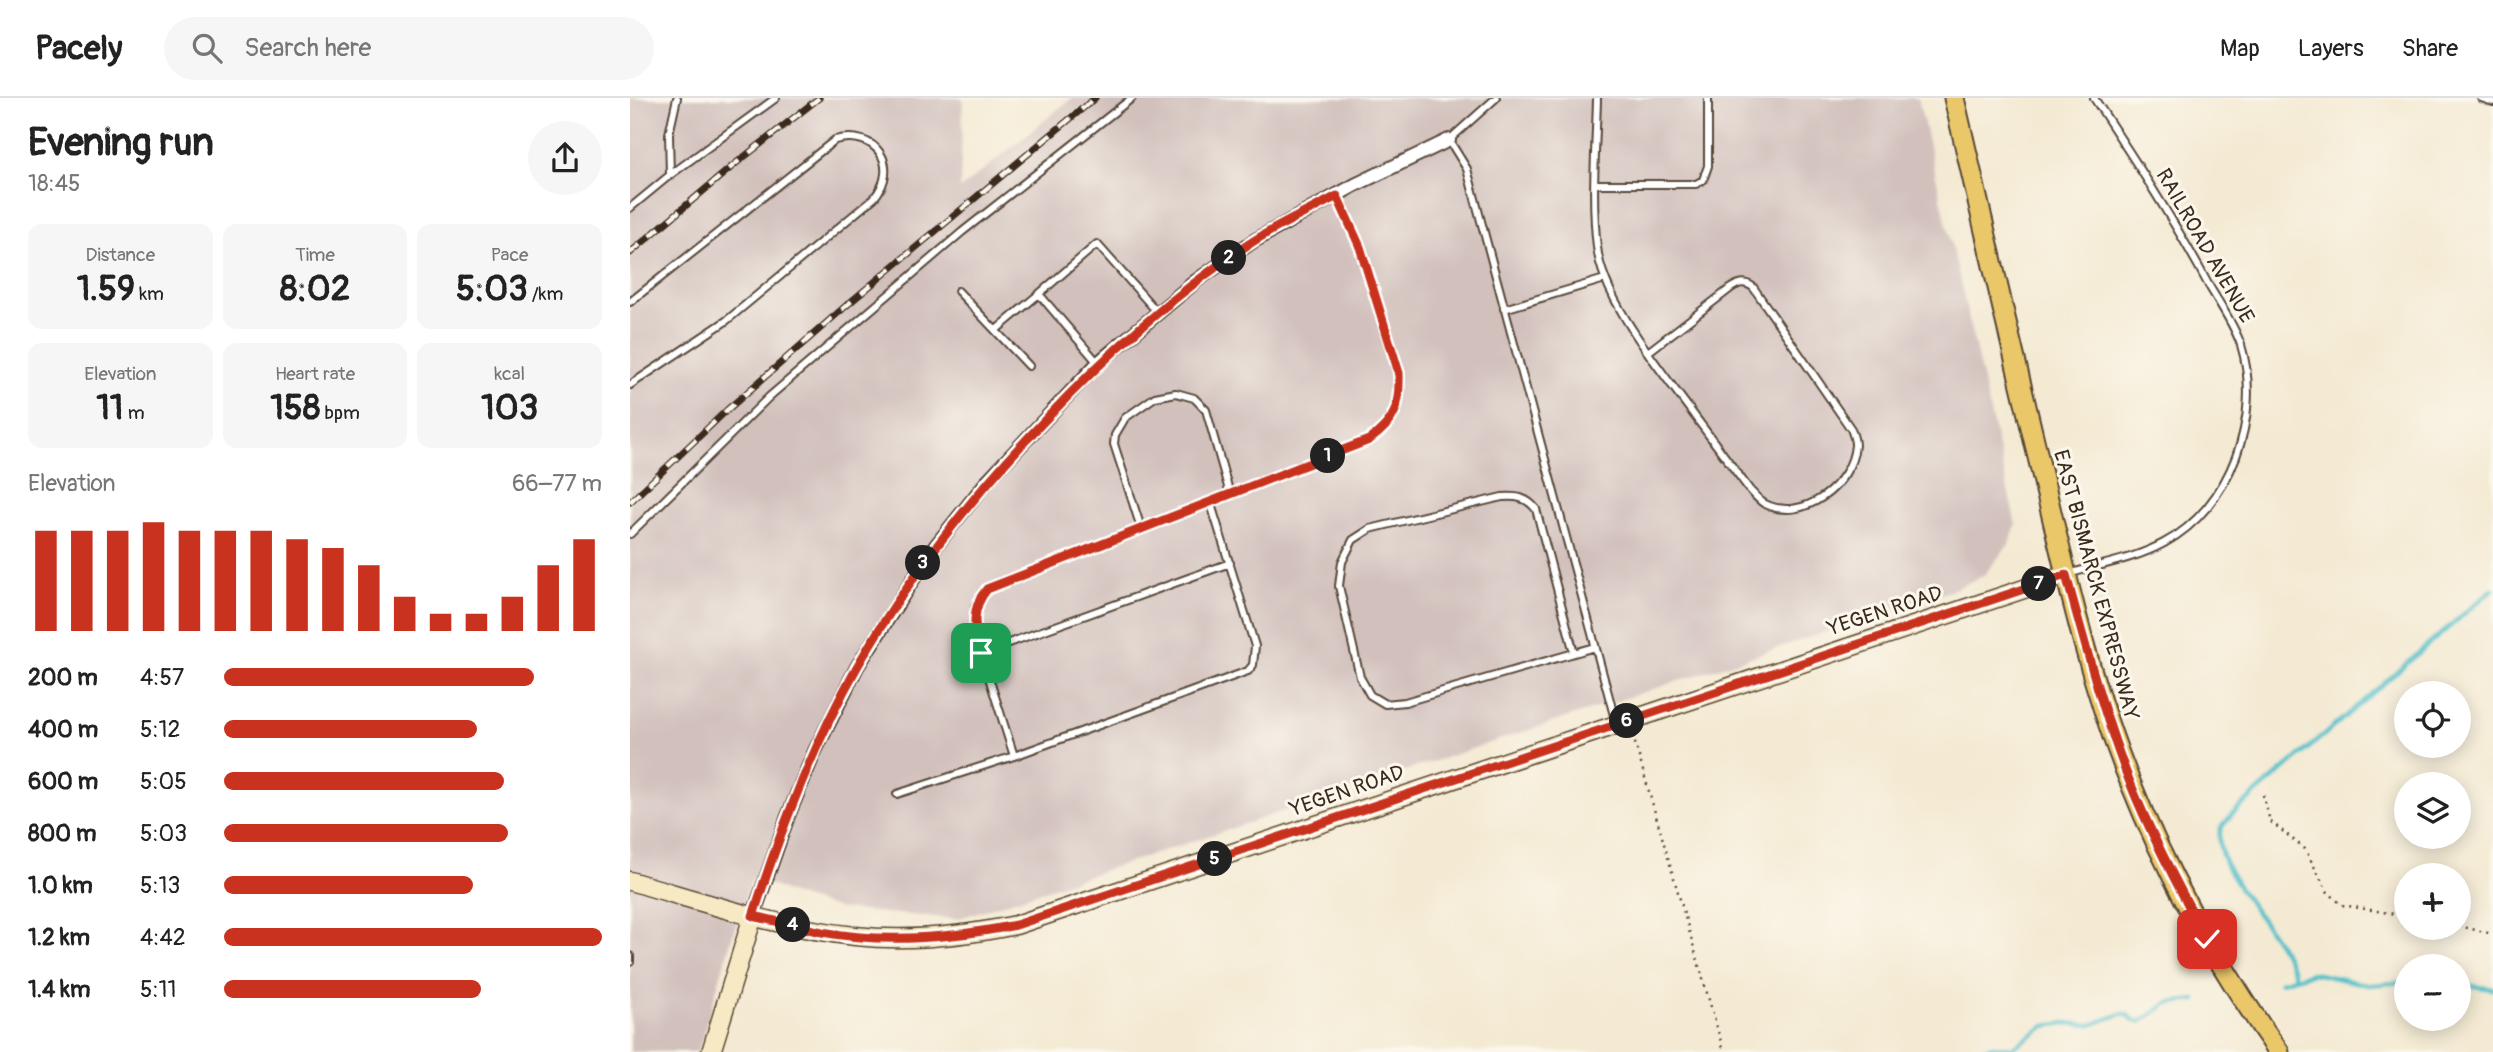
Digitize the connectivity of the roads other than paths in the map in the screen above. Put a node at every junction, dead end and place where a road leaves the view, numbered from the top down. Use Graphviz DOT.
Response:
graph roads {
  1 [pos="677,98"];
  2 [pos="776,98"];
  3 [pos="1132,98"];
  4 [pos="1496,98"];
  5 [pos="1597,98"];
  6 [pos="1708,98"];
  7 [pos="1954,98"];
  8 [pos="2094,98"];
  9 [pos="2481,98"];
  10 [pos="2493,102"];
  11 [pos="1449,141"];
  12 [pos="670,175"];
  13 [pos="1595,184"];
  14 [pos="1337,196"];
  15 [pos="630,208"];
  16 [pos="1605,279"];
  17 [pos="958,291"];
  18 [pos="1039,293"];
  19 [pos="630,302"];
  20 [pos="1504,309"];
  21 [pos="1158,313"];
  22 [pos="996,330"];
  23 [pos="1648,352"];
  24 [pos="1098,363"];
  25 [pos="1029,366"];
  26 [pos="630,385"];
  27 [pos="1230,494"];
  28 [pos="1210,502"];
  29 [pos="1141,528"];
  30 [pos="630,534"];
  31 [pos="1230,562"];
  32 [pos="2066,575"];
  33 [pos="1595,647"];
  34 [pos="981,653"];
  35 [pos="1574,653"];
  36 [pos="1622,723"];
  37 [pos="1014,756"];
  38 [pos="897,794"];
  39 [pos="630,881"];
  40 [pos="753,916"];
  41 [pos="630,956"];
  42 [pos="630,962"];
  43 [pos="712,1052"];
  44 [pos="2279,1052"];
  1 -- 12 [label="lane"];
  2 -- 12 [label="lane"];
  3 -- 30 [label="lane"];
  4 -- 11 [label="lane"];
  5 -- 13 [label="lane"];
  6 -- 13 [label="lane"];
  7 -- 32 [label="main road, EAST BISMARCK EXPRESSWAY"];
  8 -- 32 [label="lane, RAILROAD AVENUE"];
  9 -- 10 [label="lane"];
  11 -- 14 [label="street"];
  11 -- 20 [label="lane"];
  12 -- 15 [label="lane"];
  13 -- 16 [label="lane"];
  14 -- 21 [label="street"];
  14 -- 27 [label="lane"];
  16 -- 20 [label="lane"];
  16 -- 23 [label="lane"];
  17 -- 22 [label="lane"];
  18 -- 21 [label="lane"];
  18 -- 22 [label="lane"];
  18 -- 24 [label="lane"];
  19 -- 26 [label="lane"];
  20 -- 33 [label="lane"];
  21 -- 24 [label="street"];
  22 -- 25 [label="lane"];
  23 -- 23 [label="lane"];
  24 -- 40 [label="street"];
  27 -- 28 [label="lane"];
  27 -- 29 [label="lane"];
  28 -- 29 [label="lane"];
  28 -- 31 [label="lane"];
  29 -- 34 [label="lane"];
  31 -- 34 [label="lane"];
  31 -- 37 [label="lane"];
  32 -- 36 [label="street, YEGEN ROAD"];
  32 -- 44 [label="main road, EAST BISMARCK EXPRESSWAY"];
  33 -- 35 [label="lane"];
  33 -- 36 [label="lane"];
  34 -- 37 [label="lane"];
  35 -- 35 [label="lane"];
  36 -- 40 [label="street, YEGEN ROAD"];
  37 -- 38 [label="lane"];
  39 -- 40 [label="street, YEGEN ROAD"];
  40 -- 43 [label="street"];
  41 -- 42 [label="lane"];
}
